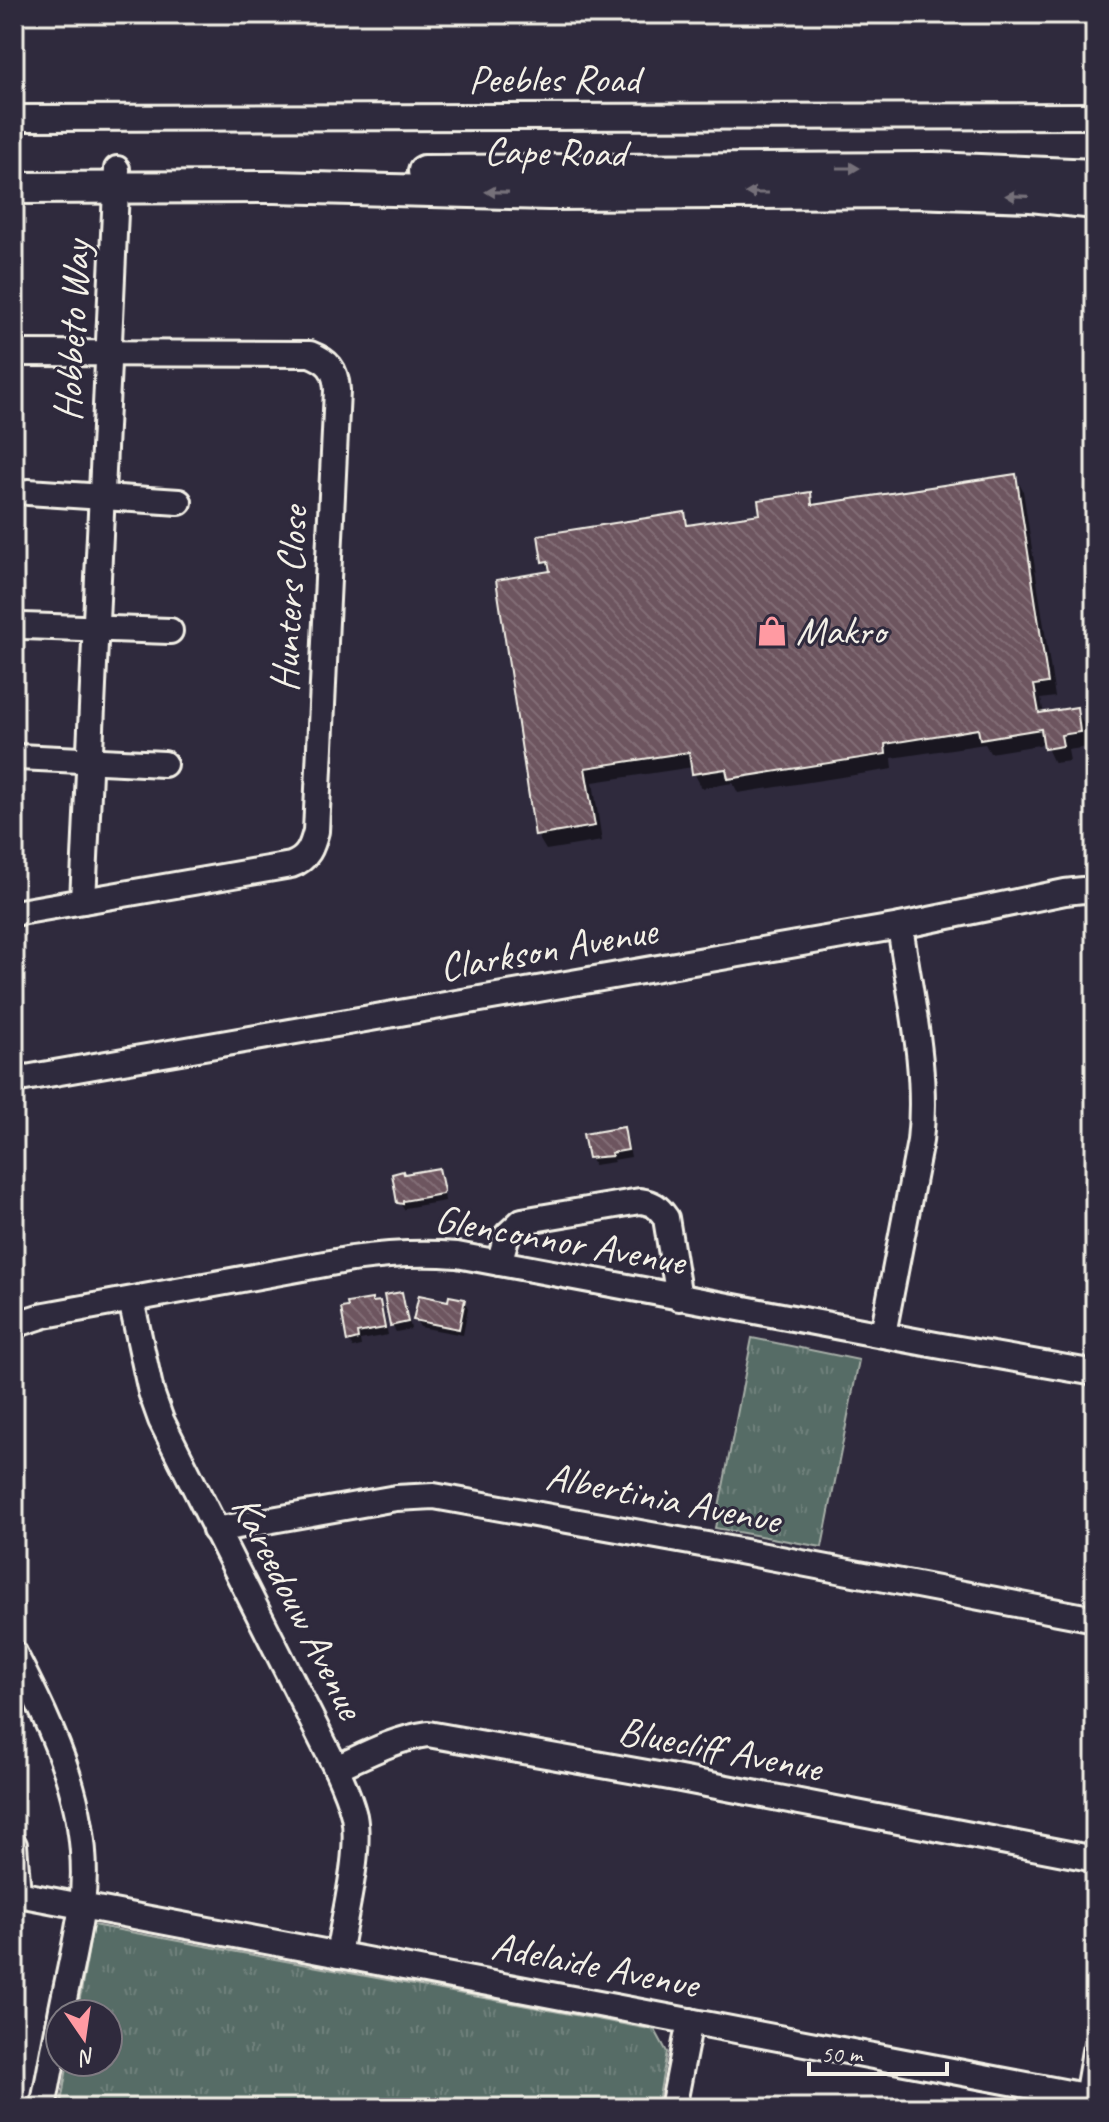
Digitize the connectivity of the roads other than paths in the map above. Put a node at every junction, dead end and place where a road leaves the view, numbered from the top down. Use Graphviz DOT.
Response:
graph roads {
  1 [pos="1095,116"];
  2 [pos="14,118"];
  3 [pos="14,169"];
  4 [pos="1095,175"];
  5 [pos="117,178"];
  6 [pos="14,188"];
  7 [pos="1095,203"];
  8 [pos="14,353"];
  9 [pos="108,353"];
  10 [pos="28,492"];
  11 [pos="102,496"];
  12 [pos="179,502"];
  13 [pos="23,626"];
  14 [pos="95,627"];
  15 [pos="170,631"];
  16 [pos="18,757"];
  17 [pos="89,761"];
  18 [pos="164,764"];
  19 [pos="1095,891"];
  20 [pos="83,901"];
  21 [pos="14,913"];
  22 [pos="900,926"];
  23 [pos="14,1080"];
  24 [pos="499,1263"];
  25 [pos="679,1298"];
  26 [pos="131,1300"];
  27 [pos="14,1325"];
  28 [pos="883,1334"];
  29 [pos="1095,1373"];
  30 [pos="215,1530"];
  31 [pos="1095,1619"];
  32 [pos="14,1653"];
  33 [pos="336,1768"];
  34 [pos="14,1845"];
  35 [pos="1095,1859"];
  36 [pos="16,1896"];
  37 [pos="82,1905"];
  38 [pos="338,1955"];
  39 [pos="64,1998"];
  40 [pos="690,2021"];
  41 [pos="1095,2051"];
  42 [pos="49,2078"];
  43 [pos="1091,2097"];
  44 [pos="43,2108"];
  45 [pos="673,2108"];
  1 -- 2 [label="street, Peebles Road"];
  3 -- 5 [label="main road, Cape Road"];
  5 -- 4 [label="main road, Cape Road, one-way"];
  5 -- 6 [label="main road, Cape Road"];
  7 -- 5 [label="main road, Cape Road, one-way"];
  5 -- 9 [label="street, Hobbeto Way"];
  8 -- 9 [label="street, Hunters Close"];
  9 -- 11 [label="street, Hobbeto Way"];
  9 -- 20 [label="street, Hunters Close"];
  10 -- 11 [label="street"];
  11 -- 12 [label="street"];
  11 -- 14 [label="street, Hobbeto Way"];
  13 -- 14 [label="street"];
  14 -- 15 [label="street"];
  14 -- 17 [label="street, Hobbeto Way"];
  16 -- 17 [label="street"];
  17 -- 18 [label="street"];
  17 -- 20 [label="street, Hobbeto Way"];
  19 -- 22 [label="street, Clarkson Avenue"];
  20 -- 21 [label="street, Hunters Close"];
  22 -- 23 [label="street, Clarkson Avenue"];
  22 -- 28 [label="street"];
  24 -- 25 [label="street, Glenconnor Avenue"];
  24 -- 25 [label="street"];
  24 -- 26 [label="street, Glenconnor Avenue"];
  25 -- 28 [label="street, Glenconnor Avenue"];
  26 -- 27 [label="street, Glenconnor Avenue"];
  26 -- 30 [label="street, Kareedouw Avenue"];
  28 -- 29 [label="street, Glenconnor Avenue"];
  30 -- 31 [label="street, Albertinia Avenue"];
  30 -- 33 [label="street, Kareedouw Avenue"];
  32 -- 37 [label="street"];
  33 -- 35 [label="street, Bluecliff Avenue"];
  33 -- 38 [label="street, Kareedouw Avenue"];
  34 -- 36 [label="street"];
  36 -- 37 [label="street, Adelaide Avenue"];
  37 -- 38 [label="street, Adelaide Avenue"];
  37 -- 39 [label="street"];
  38 -- 40 [label="street, Adelaide Avenue"];
  40 -- 43 [label="street, Adelaide Avenue"];
  40 -- 45 [label="street"];
  41 -- 43 [label="street"];
  42 -- 44 [label="street"];
}
